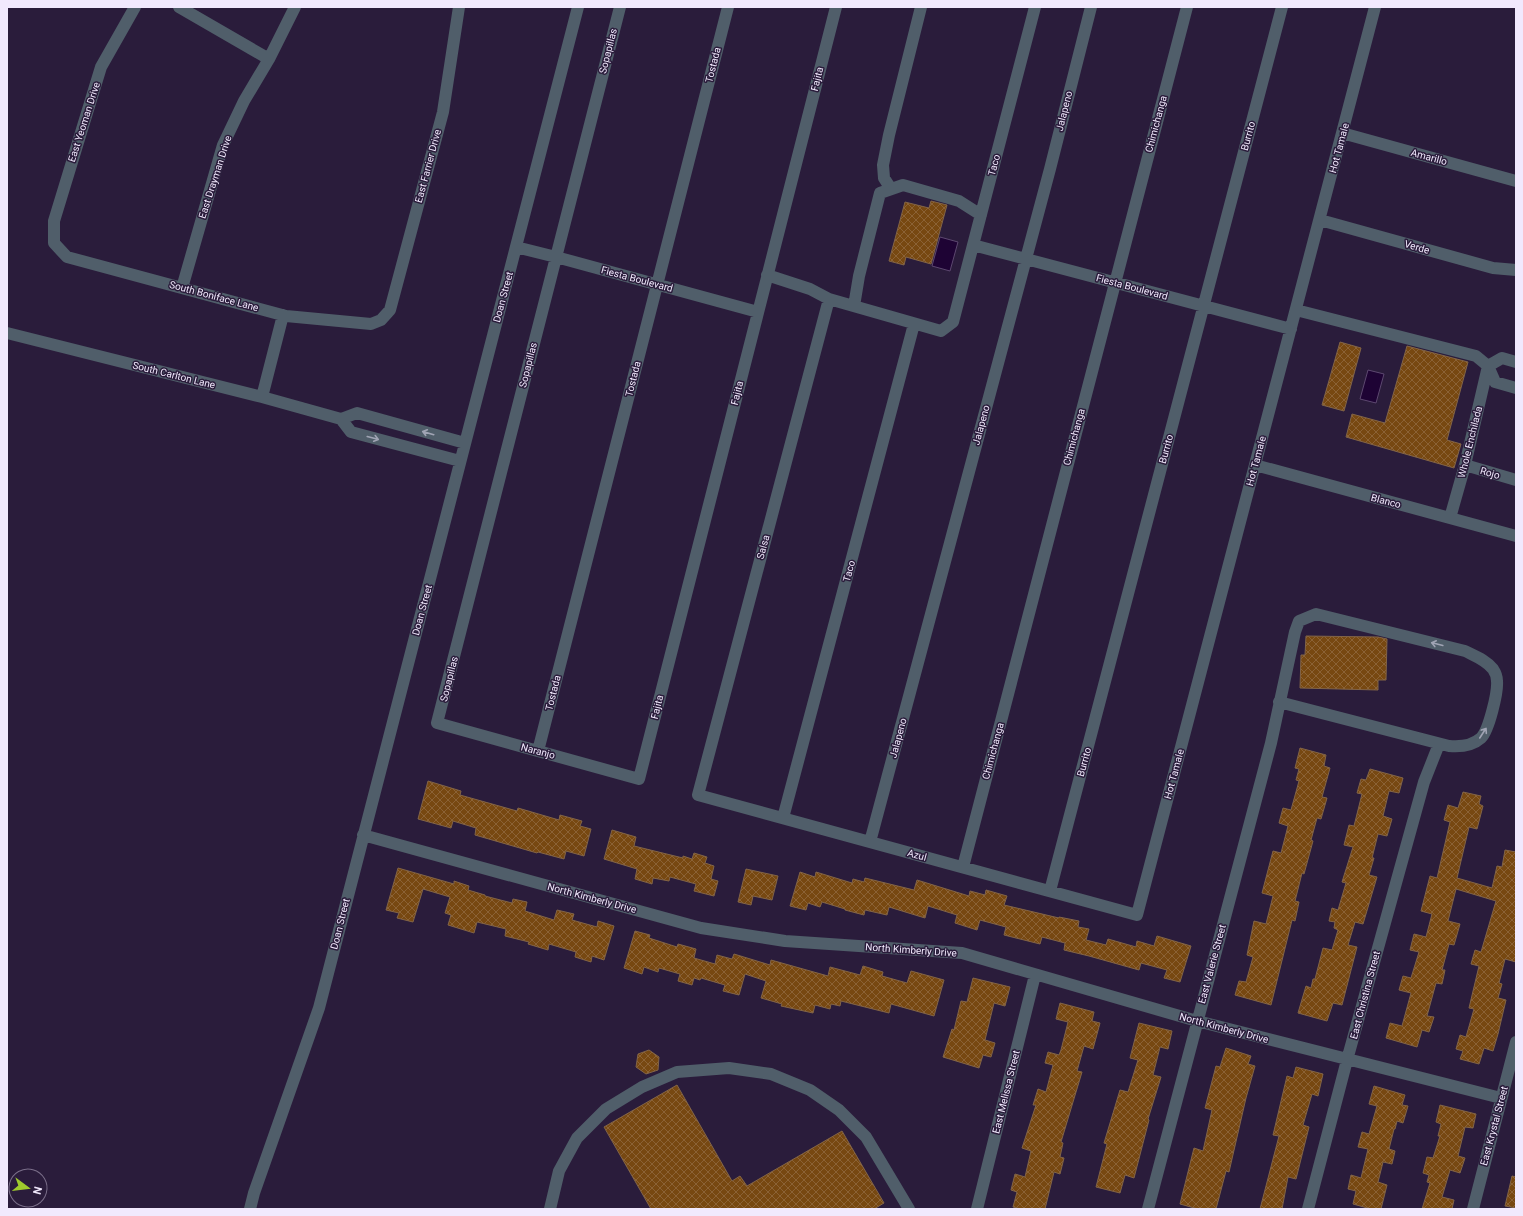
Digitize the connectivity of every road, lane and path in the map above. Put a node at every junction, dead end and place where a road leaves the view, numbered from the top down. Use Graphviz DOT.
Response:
graph roads {
  1 [pos="135,7"];
  2 [pos="179,7"];
  3 [pos="295,7"];
  4 [pos="459,7"];
  5 [pos="578,7"];
  6 [pos="620,7"];
  7 [pos="728,7"];
  8 [pos="836,7"];
  9 [pos="921,7"];
  10 [pos="1035,7"];
  11 [pos="1091,7"];
  12 [pos="1187,7"];
  13 [pos="1282,7"];
  14 [pos="1375,7"];
  15 [pos="269,59"];
  16 [pos="1342,133"];
  17 [pos="1516,181"];
  18 [pos="891,189"];
  19 [pos="981,214"];
  20 [pos="1320,220"];
  21 [pos="54,243"];
  22 [pos="973,245"];
  23 [pos="516,247"];
  24 [pos="556,257"];
  25 [pos="1025,259"];
  26 [pos="1516,270"];
  27 [pos="767,275"];
  28 [pos="1115,283"];
  29 [pos="657,285"];
  30 [pos="182,288"];
  31 [pos="828,299"];
  32 [pos="854,306"];
  33 [pos="1204,306"];
  34 [pos="1296,310"];
  35 [pos="758,312"];
  36 [pos="283,315"];
  37 [pos="381,320"];
  38 [pos="914,324"];
  39 [pos="1291,329"];
  40 [pos="7,333"];
  41 [pos="1516,362"];
  42 [pos="1488,366"];
  43 [pos="1516,388"];
  44 [pos="262,397"];
  45 [pos="341,419"];
  46 [pos="465,443"];
  47 [pos="460,460"];
  48 [pos="1255,465"];
  49 [pos="1465,465"];
  50 [pos="1516,480"];
  51 [pos="1450,518"];
  52 [pos="1516,536"];
  53 [pos="1279,702"];
  54 [pos="437,723"];
  55 [pos="1444,745"];
  56 [pos="538,751"];
  57 [pos="639,779"];
  58 [pos="698,795"];
  59 [pos="783,818"];
  60 [pos="363,835"];
  61 [pos="870,842"];
  62 [pos="963,867"];
  63 [pos="1050,891"];
  64 [pos="1137,915"];
  65 [pos="1035,975"];
  66 [pos="1198,1021"];
  67 [pos="1516,1042"];
  68 [pos="1347,1060"];
  69 [pos="1501,1098"];
  70 [pos="250,1209"];
  71 [pos="550,1209"];
  72 [pos="909,1209"];
  73 [pos="977,1209"];
  74 [pos="1148,1209"];
  75 [pos="1308,1209"];
  76 [pos="1473,1209"];
  1 -- 21 [label="street, East Yeoman Drive"];
  2 -- 15 [label="street"];
  3 -- 15 [label="street, East Drayman Drive"];
  4 -- 37 [label="street, East Farrier Drive"];
  5 -- 23 [label="street, Doan Street"];
  6 -- 24 [label="street, Sopapillas"];
  7 -- 29 [label="street, Tostada"];
  8 -- 27 [label="street, Fajita"];
  9 -- 18 [label="street"];
  10 -- 19 [label="street, Taco"];
  11 -- 25 [label="street, Jalapeno"];
  12 -- 28 [label="street, Chimichanga"];
  13 -- 33 [label="street, Burrito"];
  14 -- 16 [label="street, Hot Tamale"];
  15 -- 30 [label="street, East Drayman Drive"];
  16 -- 17 [label="street, Amarillo"];
  16 -- 20 [label="street, Hot Tamale"];
  18 -- 19 [label="street"];
  18 -- 32 [label="street"];
  19 -- 22 [label="street, Taco"];
  20 -- 26 [label="street, Verde"];
  20 -- 34 [label="street, Hot Tamale"];
  21 -- 30 [label="street, South Boniface Lane"];
  22 -- 25 [label="street, Fiesta Boulevard"];
  22 -- 38 [label="street, Taco"];
  23 -- 24 [label="street, Fiesta Boulevard"];
  23 -- 46 [label="street, Doan Street"];
  24 -- 29 [label="street, Fiesta Boulevard"];
  24 -- 54 [label="street, Sopapillas"];
  25 -- 28 [label="street, Fiesta Boulevard"];
  25 -- 61 [label="street, Jalapeno"];
  27 -- 31 [label="street"];
  27 -- 35 [label="street, Fajita"];
  28 -- 33 [label="street, Fiesta Boulevard"];
  28 -- 62 [label="street, Chimichanga"];
  29 -- 35 [label="street, Fiesta Boulevard"];
  29 -- 56 [label="street, Tostada"];
  30 -- 36 [label="street, South Boniface Lane"];
  31 -- 32 [label="street"];
  31 -- 58 [label="street, Salsa"];
  32 -- 38 [label="street"];
  33 -- 39 [label="street, Fiesta Boulevard"];
  33 -- 63 [label="street, Burrito"];
  34 -- 39 [label="street, Hot Tamale"];
  34 -- 42 [label="street"];
  35 -- 57 [label="street, Fajita"];
  36 -- 37 [label="street, South Boniface Lane"];
  36 -- 44 [label="street"];
  38 -- 59 [label="street, Taco"];
  39 -- 48 [label="street, Hot Tamale"];
  40 -- 44 [label="street, South Carlton Lane"];
  41 -- 42 [label="street"];
  42 -- 43 [label="street"];
  42 -- 49 [label="street, Whole Enchilada"];
  44 -- 45 [label="street, South Carlton Lane"];
  46 -- 45 [label="street, one-way"];
  45 -- 47 [label="street, one-way"];
  46 -- 47 [label="street, Doan Street"];
  47 -- 60 [label="street, Doan Street"];
  48 -- 51 [label="street, Blanco"];
  48 -- 64 [label="street, Hot Tamale"];
  49 -- 50 [label="street, Rojo"];
  49 -- 51 [label="street, Whole Enchilada"];
  51 -- 52 [label="street, Blanco"];
  53 -- 55 [label="street"];
  55 -- 53 [label="street, East Valerie Street, one-way"];
  53 -- 66 [label="street, East Valerie Street"];
  54 -- 56 [label="street, Naranjo"];
  55 -- 68 [label="street, East Christina Street"];
  56 -- 57 [label="street, Naranjo"];
  58 -- 59 [label="street, Azul"];
  59 -- 61 [label="street, Azul"];
  60 -- 65 [label="street, North Kimberly Drive"];
  60 -- 70 [label="street, Doan Street"];
  61 -- 62 [label="street, Azul"];
  62 -- 63 [label="street, Azul"];
  63 -- 64 [label="street, Azul"];
  65 -- 66 [label="street, North Kimberly Drive"];
  65 -- 73 [label="street, East Melissa Street"];
  66 -- 68 [label="street, North Kimberly Drive"];
  66 -- 74 [label="street, East Valerie Street"];
  67 -- 69 [label="street, East Krystal Street"];
  68 -- 69 [label="street, North Kimberly Drive"];
  68 -- 75 [label="street, East Christina Street"];
  69 -- 76 [label="street, East Krystal Street"];
  71 -- 72 [label="street"];
}
